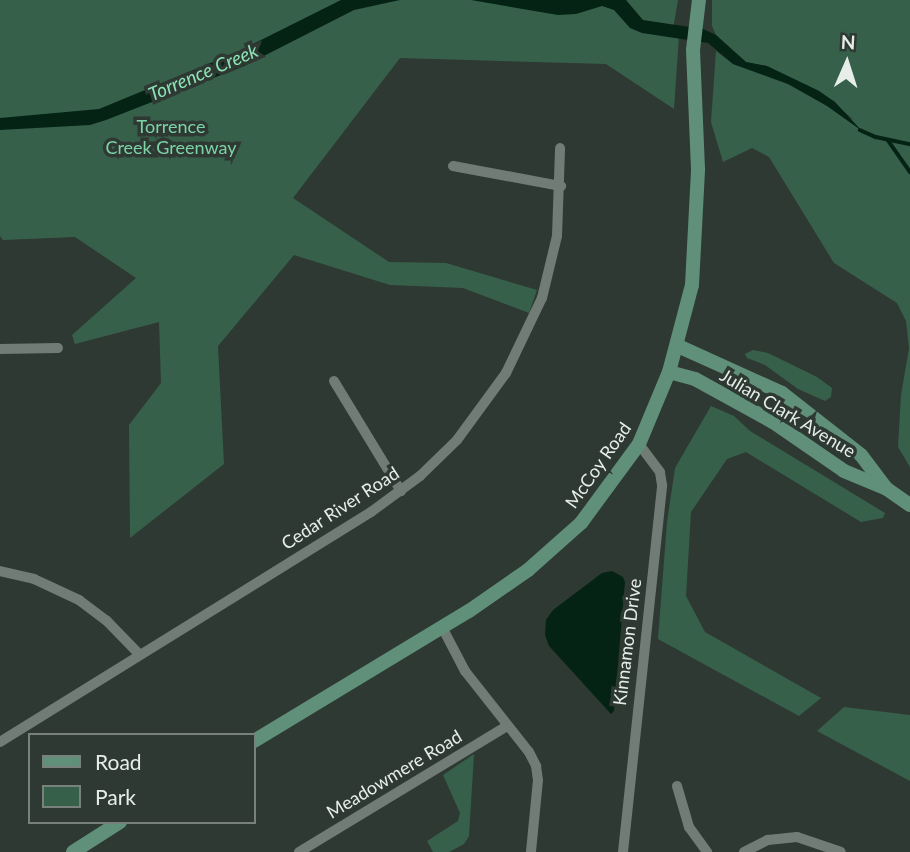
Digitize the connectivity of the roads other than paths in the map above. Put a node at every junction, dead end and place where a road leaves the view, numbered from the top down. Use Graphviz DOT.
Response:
graph roads {
  1 [pos="698,7"];
  2 [pos="561,148"];
  3 [pos="453,166"];
  4 [pos="561,186"];
  5 [pos="678,346"];
  6 [pos="58,348"];
  7 [pos="0,349"];
  8 [pos="669,372"];
  9 [pos="334,381"];
  10 [pos="639,444"];
  11 [pos="887,489"];
  12 [pos="401,491"];
  13 [pos="910,505"];
  14 [pos="0,571"];
  15 [pos="442,627"];
  16 [pos="139,654"];
  17 [pos="508,726"];
  18 [pos="256,740"];
  19 [pos="0,742"];
  20 [pos="677,786"];
  21 [pos="117,824"];
  22 [pos="74,852"];
  23 [pos="299,852"];
  24 [pos="531,852"];
  25 [pos="623,852"];
  26 [pos="708,852"];
  27 [pos="744,852"];
  28 [pos="841,852"];
  1 -- 5 [label="main road, McCoy Road"];
  2 -- 4 [label="street, Cedar River Road"];
  3 -- 4 [label="street"];
  4 -- 12 [label="street, Cedar River Road"];
  5 -- 8 [label="main road, McCoy Road"];
  5 -- 11 [label="main road, Julian Clark Avenue"];
  6 -- 7 [label="street"];
  8 -- 10 [label="main road, McCoy Road"];
  8 -- 11 [label="main road, Julian Clark Avenue"];
  9 -- 12 [label="street"];
  10 -- 15 [label="main road, McCoy Road"];
  10 -- 25 [label="street, Kinnamon Drive"];
  11 -- 13 [label="main road, Julian Clark Avenue"];
  12 -- 16 [label="street, Cedar River Road"];
  14 -- 16 [label="street"];
  15 -- 17 [label="street"];
  15 -- 18 [label="main road, McCoy Road"];
  16 -- 19 [label="street, Cedar River Road"];
  17 -- 23 [label="street, Meadowmere Road"];
  17 -- 24 [label="street"];
  20 -- 26 [label="street"];
  21 -- 22 [label="main road"];
  27 -- 28 [label="street"];
}
